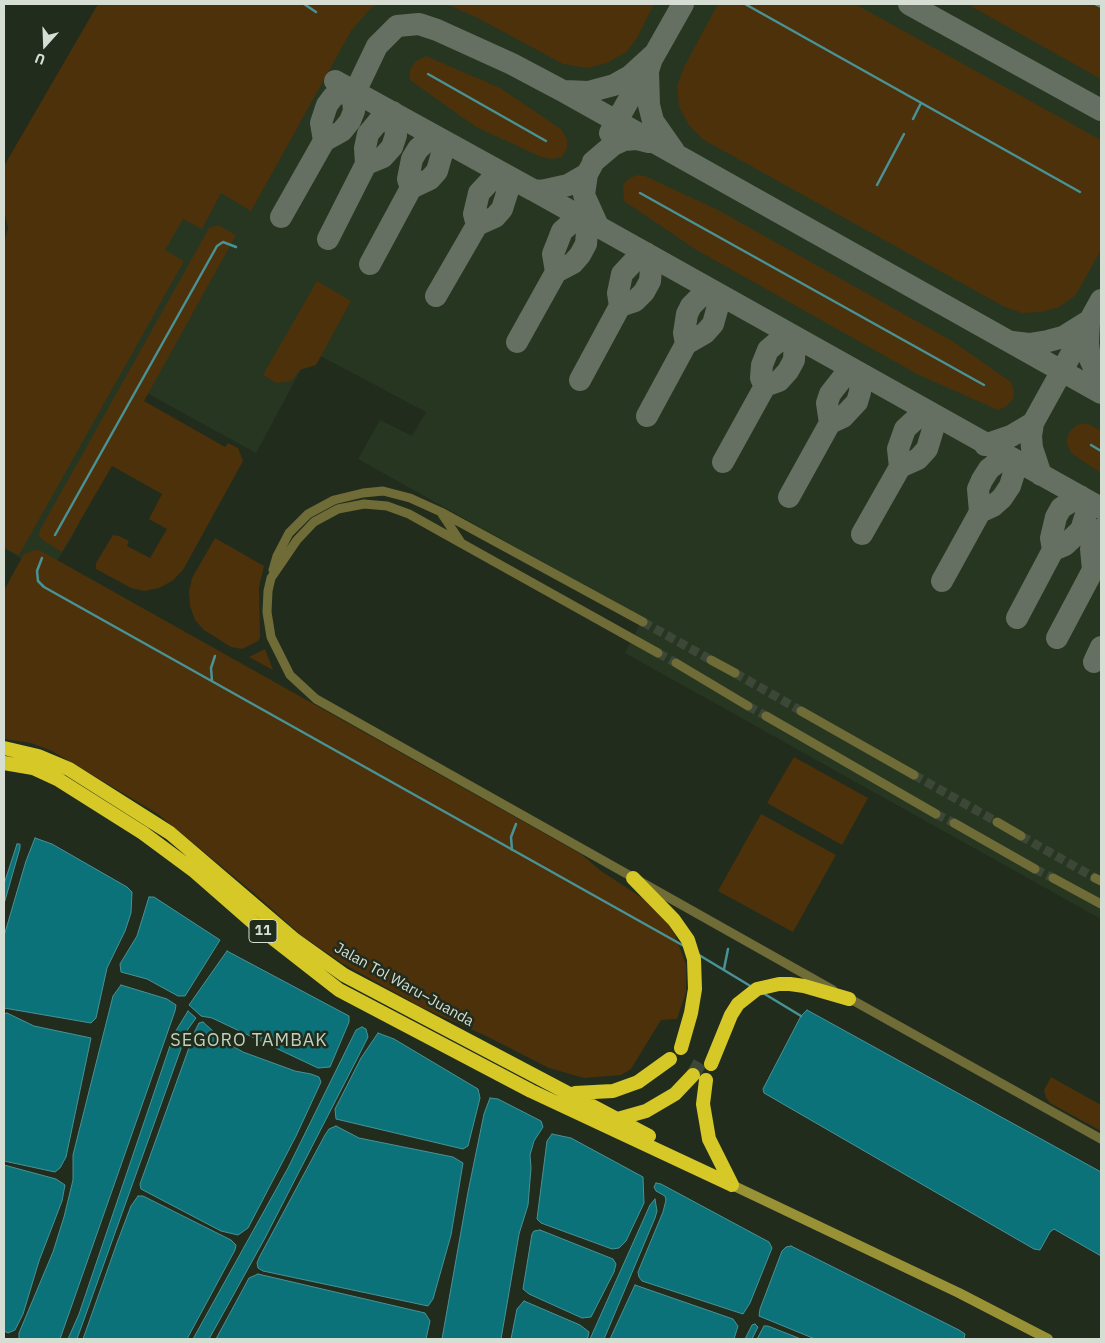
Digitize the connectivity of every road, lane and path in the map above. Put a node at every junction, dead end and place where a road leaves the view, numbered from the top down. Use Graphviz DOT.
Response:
graph roads {
  1 [pos="441,512"];
  2 [pos="461,542"];
  3 [pos="271,578"];
  4 [pos="644,622"];
  5 [pos="658,653"];
  6 [pos="711,660"];
  7 [pos="676,663"];
  8 [pos="734,673"];
  9 [pos="748,706"];
  10 [pos="800,711"];
  11 [pos="766,716"];
  12 [pos="4,748"];
  13 [pos="4,763"];
  14 [pos="914,775"];
  15 [pos="936,814"];
  16 [pos="997,822"];
  17 [pos="954,823"];
  18 [pos="1021,836"];
  19 [pos="1035,869"];
  20 [pos="633,878"];
  21 [pos="1053,878"];
  22 [pos="1101,904"];
  23 [pos="849,999"];
  24 [pos="681,1048"];
  25 [pos="670,1059"];
  26 [pos="706,1062"];
  27 [pos="693,1075"];
  28 [pos="706,1080"];
  29 [pos="572,1093"];
  30 [pos="618,1120"];
  31 [pos="598,1121"];
  32 [pos="1101,1139"];
  33 [pos="675,1157"];
  34 [pos="732,1185"];
  35 [pos="1048,1339"];
  1 -- 2 [label="street"];
  1 -- 3 [label="street"];
  1 -- 4 [label="street"];
  2 -- 3 [label="street"];
  2 -- 5 [label="street"];
  3 -- 20 [label="street"];
  6 -- 8 [label="street"];
  7 -- 9 [label="street"];
  10 -- 14 [label="street"];
  11 -- 15 [label="street"];
  12 -- 29 [label="highway, Jalan Tol Waru–Juanda / 11"];
  13 -- 31 [label="highway, Jalan Tol Waru–Juanda / 11"];
  16 -- 18 [label="street"];
  17 -- 19 [label="street"];
  20 -- 23 [label="street"];
  20 -- 24 [label="highway"];
  21 -- 22 [label="street"];
  23 -- 26 [label="highway"];
  23 -- 32 [label="street"];
  25 -- 29 [label="highway"];
  27 -- 30 [label="highway"];
  28 -- 34 [label="highway"];
  29 -- 30 [label="highway, Jalan Tol Waru–Juanda / 11"];
  30 -- 31 [label="highway"];
  30 -- 33 [label="highway, Jalan Tol Waru–Juanda / 11"];
  31 -- 33 [label="highway, Jalan Tol Waru–Juanda / 11"];
  33 -- 34 [label="highway, Jalan Tol Waru–Juanda / 11"];
  34 -- 35 [label="main road"];
}
